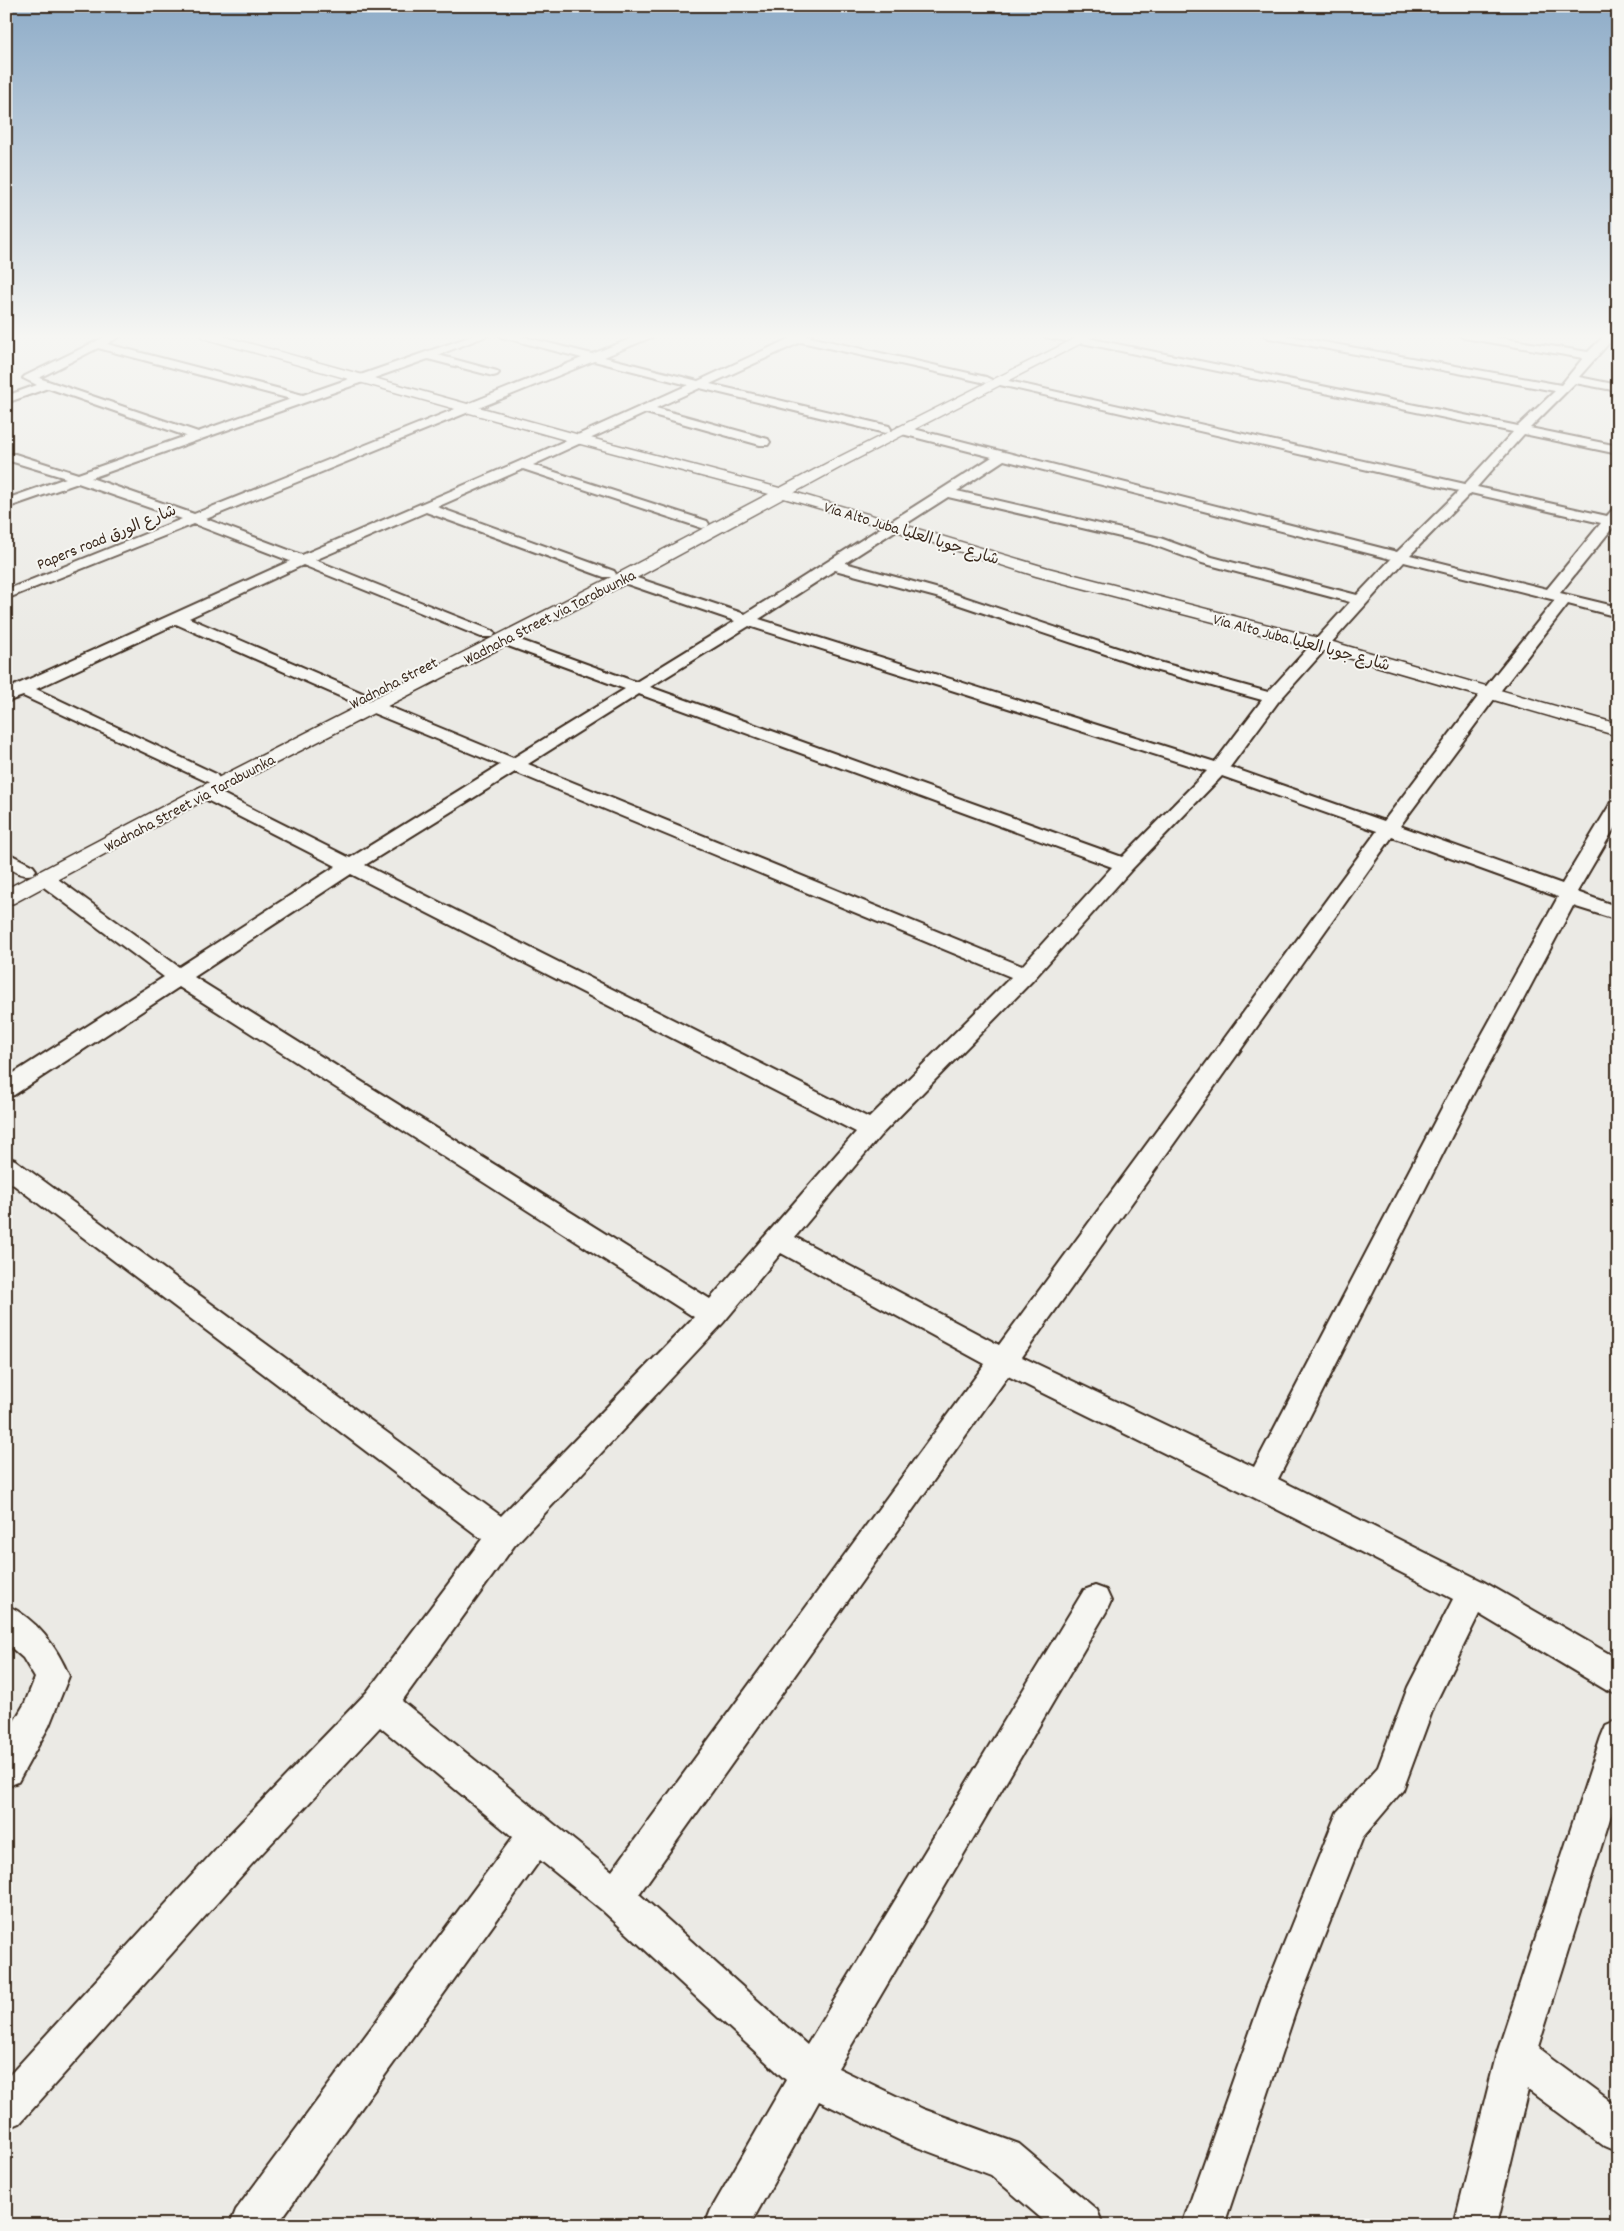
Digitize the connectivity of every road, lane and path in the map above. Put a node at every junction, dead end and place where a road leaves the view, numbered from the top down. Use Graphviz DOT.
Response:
graph roads {
  1 [pos="189,439"];
  2 [pos="392,439"];
  3 [pos="578,439"];
  4 [pos="754,439"];
  5 [pos="876,439"];
  6 [pos="930,439"];
  7 [pos="1246,439"];
  8 [pos="1513,439"];
  9 [pos="1565,439"];
  10 [pos="764,442"];
  11 [pos="1618,450"];
  12 [pos="1000,457"];
  13 [pos="6,458"];
  14 [pos="522,465"];
  15 [pos="79,477"];
  16 [pos="1467,490"];
  17 [pos="775,491"];
  18 [pos="944,492"];
  19 [pos="6,504"];
  20 [pos="426,507"];
  21 [pos="194,519"];
  22 [pos="1615,519"];
  23 [pos="702,524"];
  24 [pos="896,526"];
  25 [pos="1401,556"];
  26 [pos="303,560"];
  27 [pos="834,565"];
  28 [pos="616,576"];
  29 [pos="6,595"];
  30 [pos="1556,597"];
  31 [pos="1362,600"];
  32 [pos="1618,612"];
  33 [pos="177,618"];
  34 [pos="747,620"];
  35 [pos="495,636"];
  36 [pos="1320,644"];
  37 [pos="638,688"];
  38 [pos="14,693"];
  39 [pos="1489,694"];
  40 [pos="1272,698"];
  41 [pos="368,703"];
  42 [pos="1618,730"];
  43 [pos="516,764"];
  44 [pos="1219,768"];
  45 [pos="208,785"];
  46 [pos="1618,806"];
  47 [pos="1388,829"];
  48 [pos="6,858"];
  49 [pos="352,865"];
  50 [pos="1125,865"];
  51 [pos="35,874"];
  52 [pos="6,880"];
  53 [pos="1567,894"];
  54 [pos="6,898"];
  55 [pos="1618,914"];
  56 [pos="1025,975"];
  57 [pos="178,977"];
  58 [pos="6,1089"];
  59 [pos="872,1130"];
  60 [pos="6,1166"];
  61 [pos="777,1239"];
  62 [pos="713,1314"];
  63 [pos="1004,1361"];
  64 [pos="1260,1485"];
  65 [pos="503,1536"];
  66 [pos="1473,1593"];
  67 [pos="1095,1601"];
  68 [pos="6,1621"];
  69 [pos="1618,1678"];
  70 [pos="379,1704"];
  71 [pos="1618,1737"];
  72 [pos="6,1770"];
  73 [pos="538,1833"];
  74 [pos="615,1896"];
  75 [pos="1516,2056"];
  76 [pos="811,2076"];
  77 [pos="6,2109"];
  78 [pos="1618,2132"];
  79 [pos="251,2225"];
  80 [pos="726,2225"];
  81 [pos="1082,2225"];
  82 [pos="1203,2225"];
  83 [pos="1475,2225"];
  1 -- 15 [label="street"];
  2 -- 21 [label="street, Papers road شارع الورق"];
  3 -- 14 [label="street"];
  3 -- 17 [label="main road, Via Alto Juba شارع جوبا العليا"];
  4 -- 10 [label="street"];
  5 -- 17 [label="main road, Wadnaha Street via Tarabuunka"];
  6 -- 12 [label="street"];
  7 -- 16 [label="street"];
  8 -- 16 [label="street"];
  9 -- 11 [label="street"];
  12 -- 18 [label="street"];
  12 -- 25 [label="street"];
  13 -- 15 [label="street"];
  14 -- 20 [label="street"];
  14 -- 23 [label="street"];
  15 -- 19 [label="street"];
  15 -- 21 [label="street"];
  16 -- 22 [label="street"];
  16 -- 25 [label="street"];
  17 -- 23 [label="main road"];
  17 -- 24 [label="main road, Via Alto Juba شارع جوبا العليا"];
  17 -- 28 [label="main road, Wadnaha Street via Tarabuunka"];
  18 -- 24 [label="street"];
  18 -- 31 [label="street"];
  20 -- 26 [label="street"];
  20 -- 28 [label="street"];
  21 -- 26 [label="street"];
  21 -- 29 [label="street, Papers road شارع الورق"];
  22 -- 30 [label="street"];
  23 -- 28 [label="main road"];
  24 -- 27 [label="street"];
  24 -- 36 [label="main road, Via Alto Juba شارع جوبا العليا"];
  25 -- 30 [label="street"];
  25 -- 31 [label="street"];
  26 -- 33 [label="street"];
  26 -- 35 [label="street"];
  27 -- 34 [label="street"];
  27 -- 40 [label="street"];
  28 -- 34 [label="street"];
  28 -- 35 [label="main road, Wadnaha Street via Tarabuunka"];
  30 -- 32 [label="street"];
  30 -- 39 [label="street"];
  31 -- 36 [label="street"];
  33 -- 38 [label="street"];
  33 -- 41 [label="street"];
  34 -- 37 [label="street"];
  34 -- 44 [label="street"];
  35 -- 37 [label="street"];
  35 -- 41 [label="main road, Wadnaha Street via Tarabuunka"];
  36 -- 39 [label="main road, Via Alto Juba شارع جوبا العليا"];
  36 -- 40 [label="street"];
  37 -- 43 [label="street"];
  37 -- 50 [label="street"];
  38 -- 45 [label="street"];
  39 -- 42 [label="main road, Via Alto Juba شارع جوبا العليا"];
  39 -- 47 [label="street"];
  40 -- 44 [label="street"];
  41 -- 43 [label="street"];
  41 -- 45 [label="main road, Wadnaha Street via Tarabuunka"];
  43 -- 49 [label="street"];
  43 -- 56 [label="street"];
  44 -- 47 [label="street"];
  44 -- 50 [label="street"];
  45 -- 49 [label="street"];
  45 -- 51 [label="main road, Wadnaha Street via Tarabuunka"];
  46 -- 53 [label="street"];
  47 -- 53 [label="street"];
  47 -- 63 [label="street"];
  48 -- 51 [label="street"];
  49 -- 57 [label="street"];
  49 -- 59 [label="street"];
  50 -- 56 [label="street"];
  51 -- 52 [label="main road"];
  51 -- 54 [label="main road, Wadnaha Street via Tarabuunka"];
  51 -- 57 [label="street"];
  53 -- 55 [label="street"];
  53 -- 64 [label="street"];
  56 -- 59 [label="street"];
  57 -- 58 [label="street"];
  57 -- 62 [label="street"];
  59 -- 61 [label="street"];
  60 -- 65 [label="street"];
  61 -- 62 [label="street"];
  61 -- 63 [label="street"];
  62 -- 65 [label="street"];
  63 -- 64 [label="street"];
  63 -- 74 [label="street"];
  64 -- 66 [label="street"];
  65 -- 70 [label="street"];
  66 -- 69 [label="street"];
  66 -- 82 [label="street"];
  67 -- 76 [label="street"];
  68 -- 72 [label="street"];
  70 -- 73 [label="street"];
  70 -- 77 [label="street"];
  71 -- 75 [label="street"];
  73 -- 74 [label="street"];
  73 -- 79 [label="street"];
  74 -- 76 [label="street"];
  75 -- 78 [label="street"];
  75 -- 83 [label="street"];
  76 -- 80 [label="street"];
  76 -- 81 [label="street"];
}
